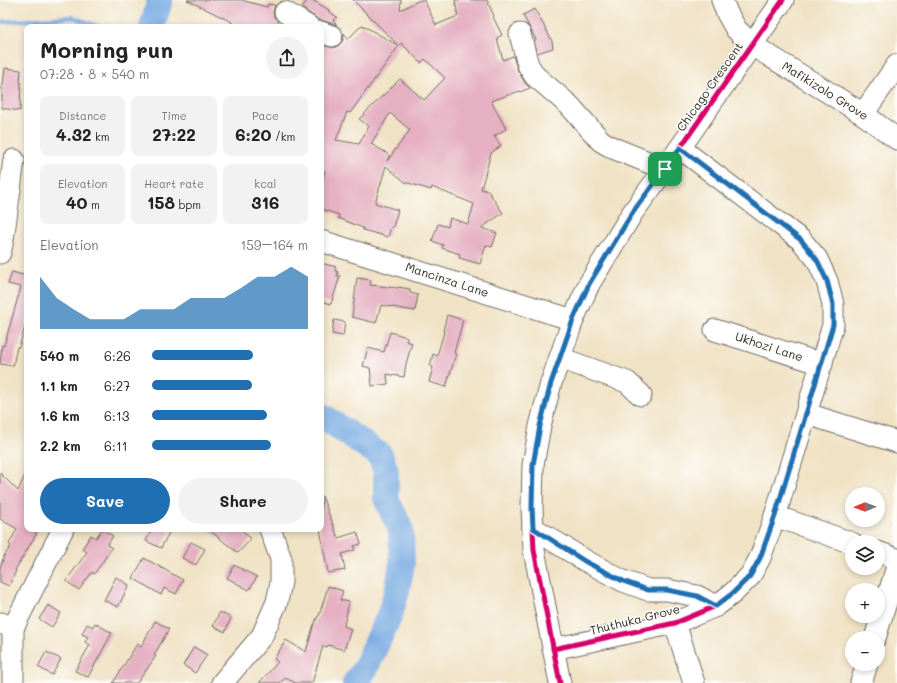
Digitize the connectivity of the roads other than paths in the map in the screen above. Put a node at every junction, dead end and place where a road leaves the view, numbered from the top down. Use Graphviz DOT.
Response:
graph roads {
  1 [pos="722,0"];
  2 [pos="783,0"];
  3 [pos="286,13"];
  4 [pos="304,24"];
  5 [pos="520,34"];
  6 [pos="752,45"];
  7 [pos="897,65"];
  8 [pos="863,114"];
  9 [pos="897,139"];
  10 [pos="680,148"];
  11 [pos="14,160"];
  12 [pos="665,169"];
  13 [pos="324,241"];
  14 [pos="0,253"];
  15 [pos="573,320"];
  16 [pos="715,330"];
  17 [pos="560,358"];
  18 [pos="822,364"];
  19 [pos="641,395"];
  20 [pos="807,414"];
  21 [pos="897,442"];
  22 [pos="775,516"];
  23 [pos="533,528"];
  24 [pos="61,532"];
  25 [pos="271,532"];
  26 [pos="845,541"];
  27 [pos="885,555"];
  28 [pos="897,559"];
  29 [pos="897,567"];
  30 [pos="716,606"];
  31 [pos="675,623"];
  32 [pos="7,626"];
  33 [pos="877,631"];
  34 [pos="553,649"];
  35 [pos="865,671"];
  36 [pos="13,683"];
  37 [pos="222,683"];
  38 [pos="560,683"];
  39 [pos="694,683"];
  40 [pos="861,683"];
  1 -- 6 [label="street, Mafikizolo Grove"];
  2 -- 6 [label="street, Chicago Crescent"];
  3 -- 4 [label="street"];
  5 -- 12 [label="street"];
  6 -- 8 [label="street, Mafikizolo Grove"];
  6 -- 10 [label="street, Chicago Crescent"];
  7 -- 8 [label="street"];
  8 -- 9 [label="street, Mafikizolo Grove"];
  10 -- 12 [label="street, Chicago Crescent"];
  10 -- 18 [label="street, Thuthuka Grove"];
  11 -- 14 [label="street"];
  12 -- 15 [label="street, Chicago Crescent"];
  13 -- 15 [label="street, Mancinza Lane"];
  15 -- 17 [label="street, Chicago Crescent"];
  16 -- 18 [label="street, Ukhozi Lane"];
  17 -- 19 [label="street"];
  17 -- 23 [label="street, Chicago Crescent"];
  18 -- 20 [label="street, Thuthuka Grove"];
  20 -- 21 [label="street"];
  20 -- 22 [label="street, Thuthuka Grove"];
  22 -- 26 [label="street"];
  22 -- 30 [label="street, Thuthuka Grove"];
  23 -- 30 [label="street"];
  23 -- 34 [label="street, Chicago Crescent"];
  24 -- 32 [label="street"];
  25 -- 37 [label="street"];
  27 -- 28 [label="street"];
  29 -- 33 [label="street"];
  30 -- 31 [label="street, Thuthuka Grove"];
  31 -- 34 [label="street, Thuthuka Grove"];
  31 -- 39 [label="street"];
  32 -- 36 [label="street"];
  34 -- 38 [label="street, Chicago Crescent"];
  35 -- 40 [label="street"];
}
